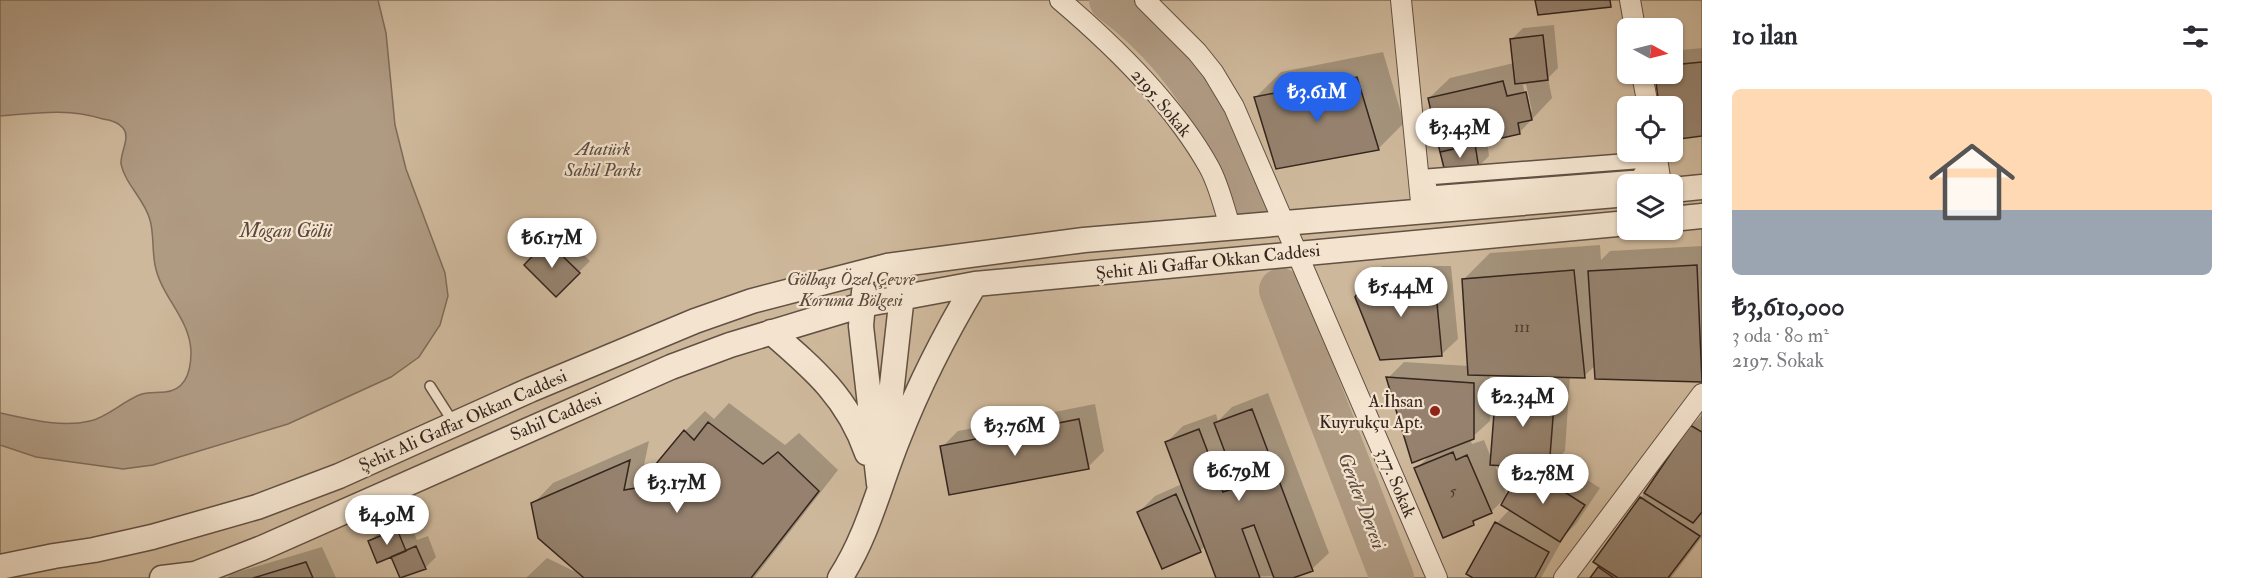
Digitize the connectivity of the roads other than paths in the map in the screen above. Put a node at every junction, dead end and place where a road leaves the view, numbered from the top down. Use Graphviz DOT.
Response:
graph roads {
  1 [pos="1060,0"];
  2 [pos="1145,0"];
  3 [pos="1401,0"];
  4 [pos="1630,0"];
  5 [pos="1633,18"];
  6 [pos="1652,156"];
  7 [pos="1702,188"];
  8 [pos="1683,189"];
  9 [pos="1617,195"];
  10 [pos="1422,212"];
  11 [pos="1702,216"];
  12 [pos="1683,218"];
  13 [pos="1284,223"];
  14 [pos="1617,224"];
  15 [pos="1230,227"];
  16 [pos="1298,253"];
  17 [pos="898,265"];
  18 [pos="975,284"];
  19 [pos="908,296"];
  20 [pos="862,305"];
  21 [pos="771,332"];
  22 [pos="430,387"];
  23 [pos="1702,394"];
  24 [pos="454,424"];
  25 [pos="880,489"];
  26 [pos="0,567"];
  27 [pos="162,578"];
  28 [pos="840,578"];
  29 [pos="1437,578"];
  30 [pos="1564,578"];
  1 -- 15 [label="street, 2195. Sokak"];
  2 -- 13 [label="street, 377. Sokak"];
  3 -- 10 [label="street"];
  4 -- 5 [label="street"];
  6 -- 6 [label="street"];
  7 -- 8 [label="street"];
  9 -- 10 [label="street, Şehit Ali Gaffar Okkan Caddesi"];
  10 -- 13 [label="street, Şehit Ali Gaffar Okkan Caddesi"];
  11 -- 12 [label="street"];
  13 -- 15 [label="street, Şehit Ali Gaffar Okkan Caddesi"];
  13 -- 16 [label="street, 377. Sokak"];
  14 -- 16 [label="street, Şehit Ali Gaffar Okkan Caddesi"];
  15 -- 17 [label="street, Şehit Ali Gaffar Okkan Caddesi"];
  16 -- 18 [label="street, Şehit Ali Gaffar Okkan Caddesi"];
  16 -- 29 [label="street, 377. Sokak"];
  17 -- 19 [label="street"];
  17 -- 20 [label="street"];
  17 -- 24 [label="street, Şehit Ali Gaffar Okkan Caddesi"];
  18 -- 19 [label="street, Şehit Ali Gaffar Okkan Caddesi"];
  18 -- 25 [label="street"];
  19 -- 20 [label="street, Şehit Ali Gaffar Okkan Caddesi"];
  19 -- 25 [label="street"];
  20 -- 21 [label="street, Şehit Ali Gaffar Okkan Caddesi"];
  20 -- 25 [label="street"];
  21 -- 25 [label="street"];
  21 -- 27 [label="street, Sahil Caddesi"];
  22 -- 24 [label="lane"];
  23 -- 30 [label="street"];
  24 -- 26 [label="street, Şehit Ali Gaffar Okkan Caddesi"];
  25 -- 28 [label="street"];
}
